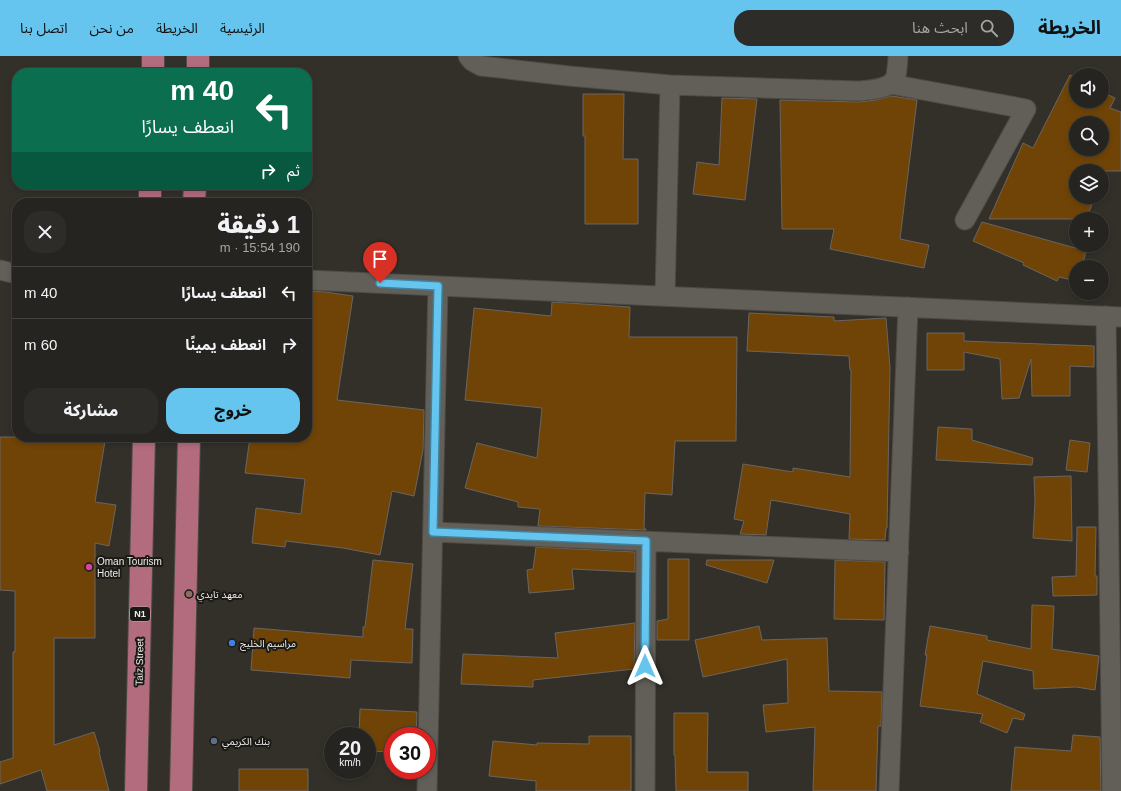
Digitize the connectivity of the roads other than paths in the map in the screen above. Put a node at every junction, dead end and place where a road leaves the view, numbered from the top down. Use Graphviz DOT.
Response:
graph roads {
  1 [pos="153,56"];
  2 [pos="198,56"];
  3 [pos="468,56"];
  4 [pos="898,56"];
  5 [pos="153,68"];
  6 [pos="198,68"];
  7 [pos="890,84"];
  8 [pos="670,85"];
  9 [pos="965,220"];
  10 [pos="0,270"];
  11 [pos="12,273"];
  12 [pos="312,280"];
  13 [pos="438,286"];
  14 [pos="665,296"];
  15 [pos="908,307"];
  16 [pos="1113,316"];
  17 [pos="144,442"];
  18 [pos="189,442"];
  19 [pos="433,532"];
  20 [pos="646,541"];
  21 [pos="899,552"];
  22 [pos="1115,557"];
  23 [pos="136,791"];
  24 [pos="181,791"];
  25 [pos="428,791"];
  26 [pos="645,791"];
  27 [pos="889,791"];
  28 [pos="1112,791"];
  1 -- 5 [label="highway"];
  2 -- 6 [label="highway"];
  3 -- 8 [label="street"];
  4 -- 7 [label="street"];
  7 -- 8 [label="street"];
  7 -- 9 [label="street"];
  8 -- 14 [label="street"];
  10 -- 11 [label="street"];
  12 -- 13 [label="street"];
  13 -- 14 [label="street"];
  13 -- 19 [label="street"];
  14 -- 15 [label="street"];
  15 -- 16 [label="street"];
  15 -- 21 [label="street"];
  16 -- 22 [label="street"];
  17 -- 23 [label="highway, Taiz Street / N1"];
  18 -- 24 [label="highway"];
  19 -- 20 [label="street"];
  19 -- 25 [label="street"];
  20 -- 21 [label="street"];
  20 -- 26 [label="street"];
  21 -- 27 [label="street"];
  22 -- 28 [label="street"];
}
